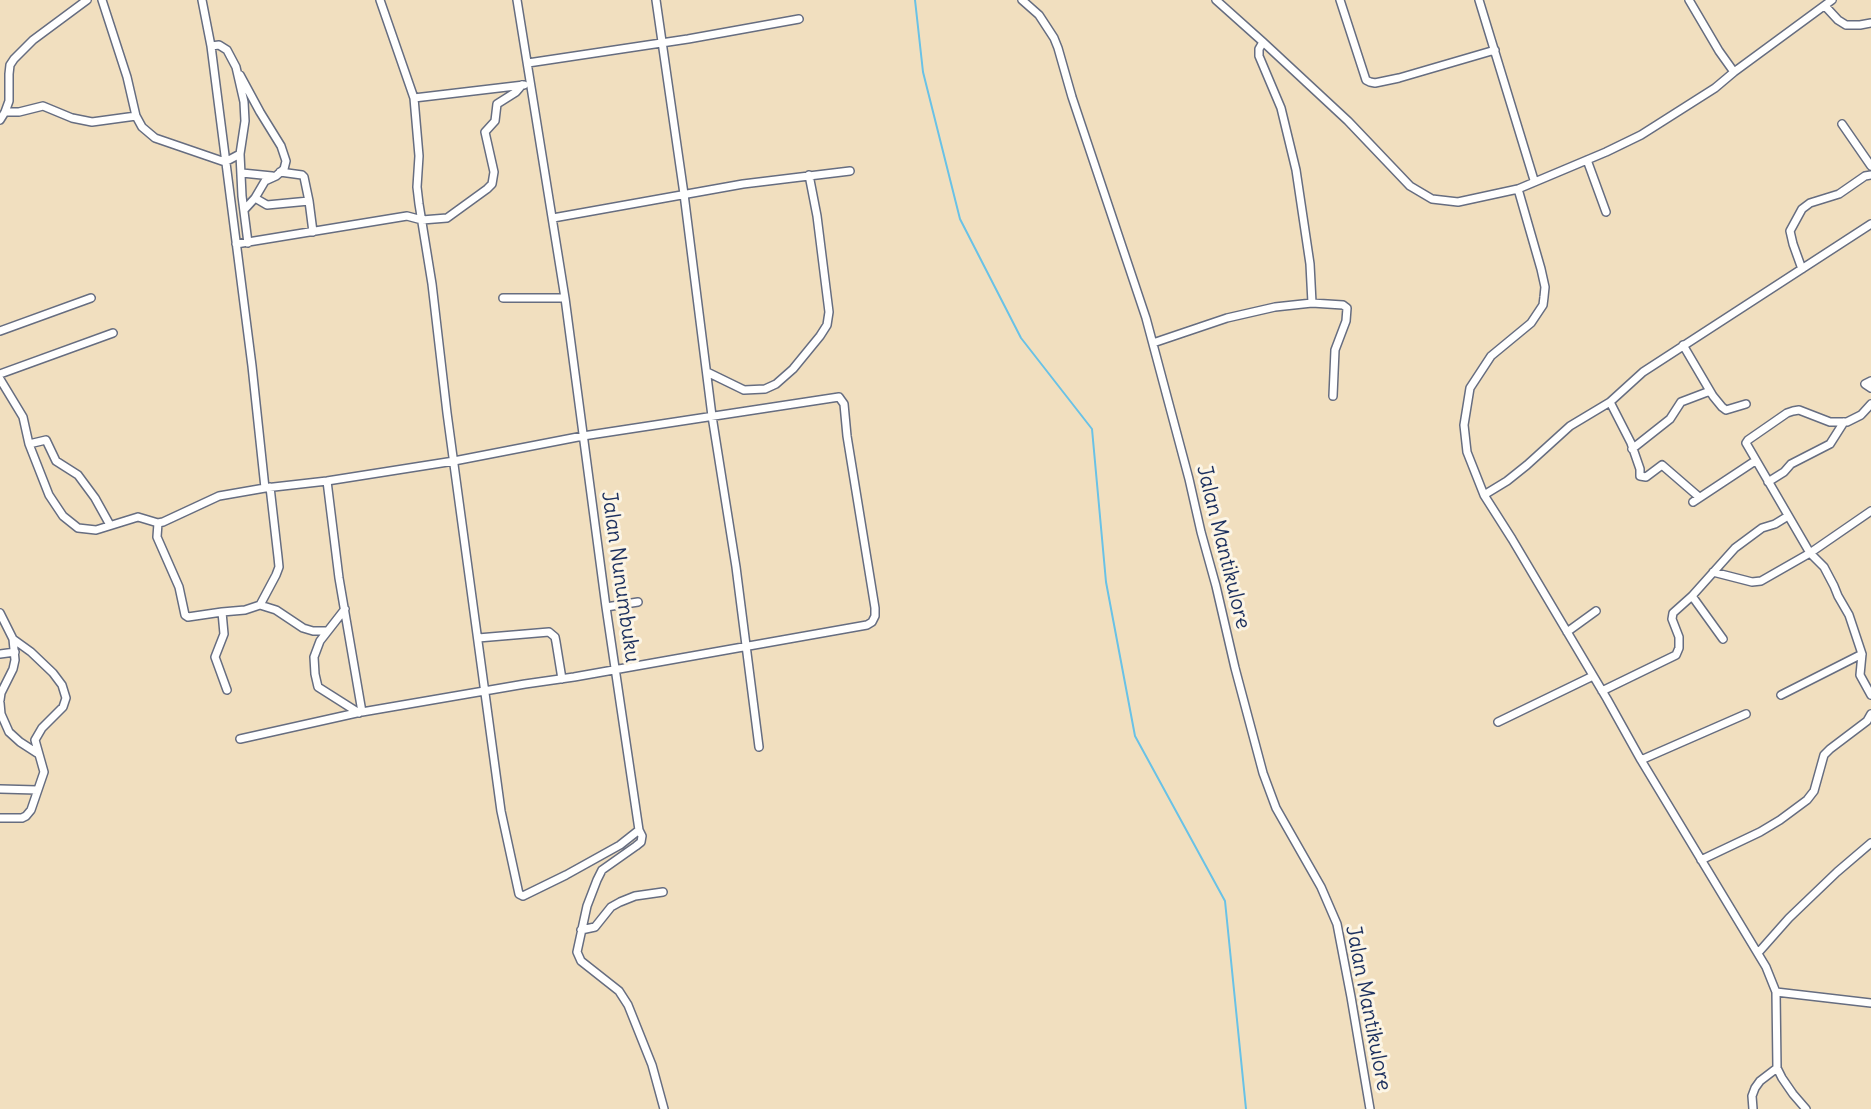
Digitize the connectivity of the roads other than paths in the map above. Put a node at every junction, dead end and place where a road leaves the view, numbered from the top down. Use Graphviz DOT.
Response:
graph roads {
  1 [pos="87,0"];
  2 [pos="102,0"];
  3 [pos="202,0"];
  4 [pos="380,0"];
  5 [pos="517,0"];
  6 [pos="656,0"];
  7 [pos="1022,0"];
  8 [pos="1216,0"];
  9 [pos="1340,0"];
  10 [pos="1479,0"];
  11 [pos="1689,0"];
  12 [pos="1832,0"];
  13 [pos="1825,6"];
  14 [pos="799,19"];
  15 [pos="1871,23"];
  16 [pos="1263,42"];
  17 [pos="662,43"];
  18 [pos="211,46"];
  19 [pos="1495,50"];
  20 [pos="528,63"];
  21 [pos="236,67"];
  22 [pos="1734,72"];
  23 [pos="522,85"];
  24 [pos="532,85"];
  25 [pos="414,98"];
  26 [pos="6,112"];
  27 [pos="136,116"];
  28 [pos="0,120"];
  29 [pos="1842,124"];
  30 [pos="240,154"];
  31 [pos="1587,160"];
  32 [pos="225,162"];
  33 [pos="1870,164"];
  34 [pos="850,171"];
  35 [pos="242,173"];
  36 [pos="277,174"];
  37 [pos="809,175"];
  38 [pos="1871,175"];
  39 [pos="1534,180"];
  40 [pos="1518,189"];
  41 [pos="684,194"];
  42 [pos="255,198"];
  43 [pos="309,201"];
  44 [pos="244,210"];
  45 [pos="1606,212"];
  46 [pos="553,218"];
  47 [pos="422,220"];
  48 [pos="1871,224"];
  49 [pos="313,232"];
  50 [pos="248,243"];
  51 [pos="236,244"];
  52 [pos="1802,269"];
  53 [pos="91,298"];
  54 [pos="503,298"];
  55 [pos="565,298"];
  56 [pos="1312,303"];
  57 [pos="0,331"];
  58 [pos="113,333"];
  59 [pos="1153,343"];
  60 [pos="1683,345"];
  61 [pos="707,372"];
  62 [pos="0,374"];
  63 [pos="0,379"];
  64 [pos="1871,381"];
  65 [pos="1871,388"];
  66 [pos="1710,391"];
  67 [pos="1333,396"];
  68 [pos="1610,402"];
  69 [pos="1746,404"];
  70 [pos="1871,404"];
  71 [pos="712,416"];
  72 [pos="1844,422"];
  73 [pos="584,436"];
  74 [pos="29,444"];
  75 [pos="1632,449"];
  76 [pos="454,461"];
  77 [pos="1755,461"];
  78 [pos="327,482"];
  79 [pos="1768,482"];
  80 [pos="267,487"];
  81 [pos="1484,495"];
  82 [pos="1871,511"];
  83 [pos="1788,516"];
  84 [pos="158,523"];
  85 [pos="110,525"];
  86 [pos="1810,553"];
  87 [pos="1713,572"];
  88 [pos="1692,596"];
  89 [pos="638,602"];
  90 [pos="260,605"];
  91 [pos="606,607"];
  92 [pos="345,609"];
  93 [pos="1596,611"];
  94 [pos="222,612"];
  95 [pos="0,613"];
  96 [pos="327,631"];
  97 [pos="1567,632"];
  98 [pos="478,638"];
  99 [pos="13,639"];
  100 [pos="1723,639"];
  101 [pos="745,645"];
  102 [pos="15,652"];
  103 [pos="0,654"];
  104 [pos="1862,654"];
  105 [pos="616,669"];
  106 [pos="1593,676"];
  107 [pos="562,679"];
  108 [pos="226,690"];
  109 [pos="485,691"];
  110 [pos="1602,691"];
  111 [pos="1781,695"];
  112 [pos="1871,695"];
  113 [pos="0,702"];
  114 [pos="360,712"];
  115 [pos="1746,714"];
  116 [pos="1871,714"];
  117 [pos="1498,722"];
  118 [pos="240,739"];
  119 [pos="759,747"];
  120 [pos="37,753"];
  121 [pos="1641,759"];
  122 [pos="0,789"];
  123 [pos="38,790"];
  124 [pos="0,818"];
  125 [pos="639,830"];
  126 [pos="1871,843"];
  127 [pos="1701,860"];
  128 [pos="663,892"];
  129 [pos="581,930"];
  130 [pos="1758,953"];
  131 [pos="1776,993"];
  132 [pos="1871,1003"];
  133 [pos="1777,1068"];
  134 [pos="664,1109"];
  135 [pos="1370,1109"];
  136 [pos="1752,1109"];
  137 [pos="1806,1109"];
  1 -- 26 [label="street"];
  2 -- 27 [label="street"];
  3 -- 18 [label="street"];
  4 -- 25 [label="street"];
  5 -- 20 [label="street, Jalan Nunumbuku"];
  6 -- 17 [label="street"];
  7 -- 59 [label="street, Jalan Mantikulore"];
  8 -- 16 [label="street"];
  9 -- 19 [label="street"];
  10 -- 19 [label="street"];
  11 -- 22 [label="street"];
  12 -- 13 [label="street"];
  13 -- 15 [label="street"];
  13 -- 22 [label="street"];
  14 -- 17 [label="street"];
  16 -- 40 [label="street"];
  16 -- 56 [label="street"];
  17 -- 20 [label="street"];
  17 -- 41 [label="street"];
  18 -- 21 [label="street"];
  18 -- 32 [label="street"];
  19 -- 39 [label="street"];
  20 -- 24 [label="street, Jalan Nunumbuku"];
  21 -- 30 [label="street"];
  21 -- 36 [label="street"];
  22 -- 31 [label="street"];
  23 -- 24 [label="street"];
  23 -- 25 [label="street"];
  23 -- 47 [label="street"];
  24 -- 46 [label="street, Jalan Nunumbuku"];
  25 -- 47 [label="street"];
  26 -- 27 [label="street"];
  26 -- 28 [label="street"];
  27 -- 32 [label="street"];
  29 -- 33 [label="street"];
  30 -- 32 [label="street"];
  30 -- 35 [label="street"];
  31 -- 39 [label="street"];
  31 -- 45 [label="street"];
  32 -- 51 [label="street"];
  34 -- 37 [label="street"];
  35 -- 36 [label="street"];
  35 -- 44 [label="street"];
  36 -- 42 [label="street"];
  36 -- 43 [label="street"];
  37 -- 41 [label="street"];
  37 -- 61 [label="street"];
  38 -- 52 [label="street"];
  39 -- 40 [label="street"];
  40 -- 81 [label="street"];
  41 -- 46 [label="street"];
  41 -- 61 [label="street"];
  42 -- 43 [label="street"];
  42 -- 44 [label="street"];
  43 -- 49 [label="street"];
  44 -- 50 [label="street"];
  46 -- 55 [label="street, Jalan Nunumbuku"];
  47 -- 49 [label="street"];
  47 -- 76 [label="street"];
  48 -- 52 [label="street"];
  49 -- 50 [label="street"];
  50 -- 51 [label="street"];
  51 -- 80 [label="street"];
  52 -- 60 [label="street"];
  53 -- 57 [label="street"];
  54 -- 55 [label="street"];
  55 -- 73 [label="street, Jalan Nunumbuku"];
  56 -- 59 [label="street"];
  56 -- 67 [label="street"];
  58 -- 62 [label="street"];
  59 -- 135 [label="street, Jalan Mantikulore"];
  60 -- 66 [label="street"];
  60 -- 68 [label="street"];
  61 -- 71 [label="street"];
  63 -- 74 [label="street"];
  64 -- 65 [label="street"];
  66 -- 69 [label="street"];
  66 -- 75 [label="street"];
  68 -- 75 [label="street"];
  68 -- 81 [label="street"];
  70 -- 72 [label="street"];
  71 -- 73 [label="street"];
  71 -- 101 [label="street"];
  71 -- 101 [label="street"];
  72 -- 77 [label="street"];
  72 -- 79 [label="street"];
  73 -- 76 [label="street"];
  73 -- 91 [label="street, Jalan Nunumbuku"];
  74 -- 85 [label="street"];
  74 -- 85 [label="street"];
  75 -- 77 [label="street"];
  76 -- 78 [label="street"];
  76 -- 98 [label="street"];
  77 -- 79 [label="street"];
  78 -- 80 [label="street"];
  78 -- 92 [label="street"];
  79 -- 83 [label="street"];
  80 -- 84 [label="street"];
  80 -- 90 [label="street"];
  81 -- 97 [label="street"];
  82 -- 86 [label="street"];
  83 -- 86 [label="street"];
  83 -- 87 [label="street"];
  84 -- 85 [label="street"];
  84 -- 94 [label="street"];
  86 -- 87 [label="street"];
  86 -- 104 [label="street"];
  87 -- 88 [label="street"];
  88 -- 100 [label="street"];
  88 -- 110 [label="street"];
  89 -- 91 [label="street"];
  90 -- 94 [label="street"];
  90 -- 96 [label="street"];
  91 -- 105 [label="street, Jalan Nunumbuku"];
  92 -- 96 [label="street"];
  92 -- 114 [label="street"];
  93 -- 97 [label="street"];
  94 -- 108 [label="street"];
  95 -- 99 [label="street"];
  96 -- 114 [label="street"];
  97 -- 106 [label="street"];
  98 -- 107 [label="street"];
  98 -- 109 [label="street"];
  99 -- 102 [label="street"];
  99 -- 120 [label="street"];
  101 -- 105 [label="street"];
  101 -- 119 [label="street"];
  102 -- 103 [label="street"];
  102 -- 113 [label="street"];
  104 -- 111 [label="street"];
  104 -- 112 [label="street"];
  105 -- 107 [label="street"];
  105 -- 125 [label="street, Jalan Nunumbuku"];
  106 -- 110 [label="street"];
  106 -- 117 [label="street"];
  107 -- 109 [label="street"];
  109 -- 114 [label="street"];
  109 -- 125 [label="street"];
  110 -- 121 [label="street"];
  113 -- 120 [label="street"];
  114 -- 118 [label="street"];
  115 -- 121 [label="street"];
  116 -- 127 [label="street"];
  120 -- 123 [label="street"];
  121 -- 127 [label="street"];
  122 -- 123 [label="street"];
  123 -- 124 [label="street"];
  125 -- 129 [label="street"];
  126 -- 130 [label="street"];
  127 -- 130 [label="street"];
  128 -- 129 [label="street"];
  129 -- 134 [label="street"];
  130 -- 131 [label="street"];
  131 -- 132 [label="street"];
  131 -- 133 [label="street"];
  133 -- 136 [label="street"];
  133 -- 137 [label="street"];
}
